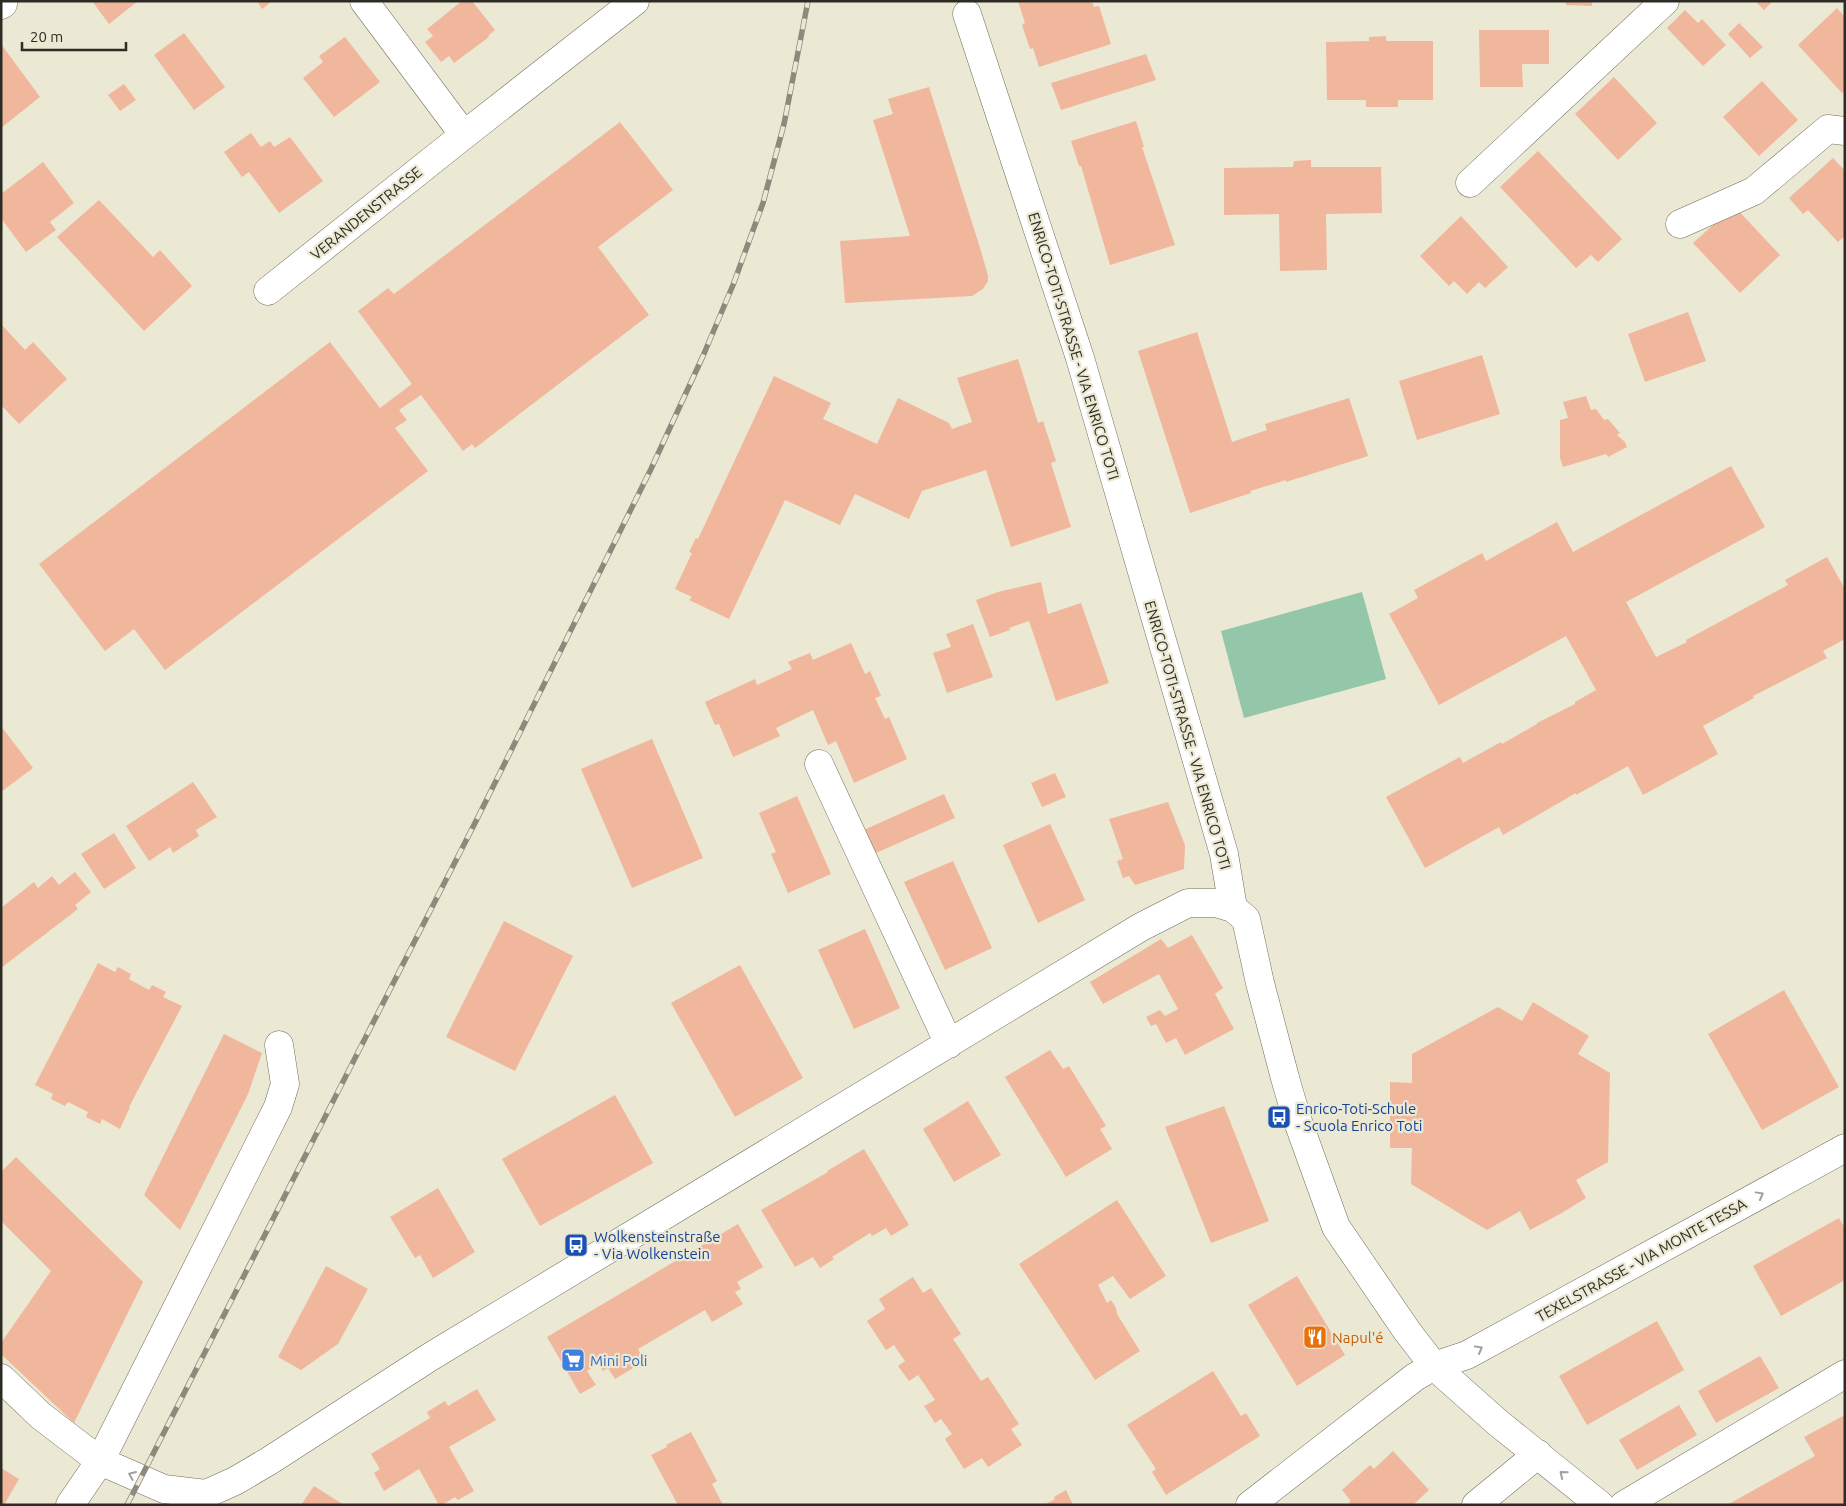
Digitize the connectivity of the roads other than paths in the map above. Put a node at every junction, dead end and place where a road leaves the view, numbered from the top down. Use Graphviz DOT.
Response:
graph roads {
  1 [pos="364,1"];
  2 [pos="635,1"];
  3 [pos="1665,1"];
  4 [pos="967,14"];
  5 [pos="1845,131"];
  6 [pos="464,135"];
  7 [pos="1470,182"];
  8 [pos="1680,224"];
  9 [pos="268,291"];
  10 [pos="819,764"];
  11 [pos="1233,908"];
  12 [pos="949,1044"];
  13 [pos="279,1045"];
  14 [pos="1845,1148"];
  15 [pos="1434,1366"];
  16 [pos="1845,1374"];
  17 [pos="1,1378"];
  18 [pos="1538,1454"];
  19 [pos="100,1461"];
  20 [pos="70,1505"];
  21 [pos="1250,1505"];
  22 [pos="1476,1505"];
  23 [pos="1600,1505"];
  24 [pos="1624,1505"];
  1 -- 6 [label="street"];
  2 -- 6 [label="street, VERANDENSTRASSE"];
  3 -- 7 [label="street"];
  4 -- 11 [label="street, ENRICO-TOTI-STRASSE - VIA ENRICO TOTI"];
  5 -- 8 [label="street"];
  6 -- 9 [label="street, VERANDENSTRASSE"];
  10 -- 12 [label="street"];
  11 -- 12 [label="street"];
  11 -- 15 [label="street, ENRICO-TOTI-STRASSE - VIA ENRICO TOTI"];
  12 -- 19 [label="street, one-way"];
  13 -- 19 [label="street"];
  15 -- 14 [label="street, TEXELSTRASSE - VIA MONTE TESSA, one-way"];
  15 -- 18 [label="street, ENRICO-TOTI-STRASSE - VIA ENRICO TOTI"];
  15 -- 21 [label="street, TEXELSTRASSE - VIA MONTE TESSA"];
  16 -- 24 [label="street"];
  17 -- 19 [label="street"];
  18 -- 22 [label="street"];
  23 -- 18 [label="street, ENRICO-TOTI-STRASSE - VIA ENRICO TOTI, one-way"];
  19 -- 20 [label="street"];
}
